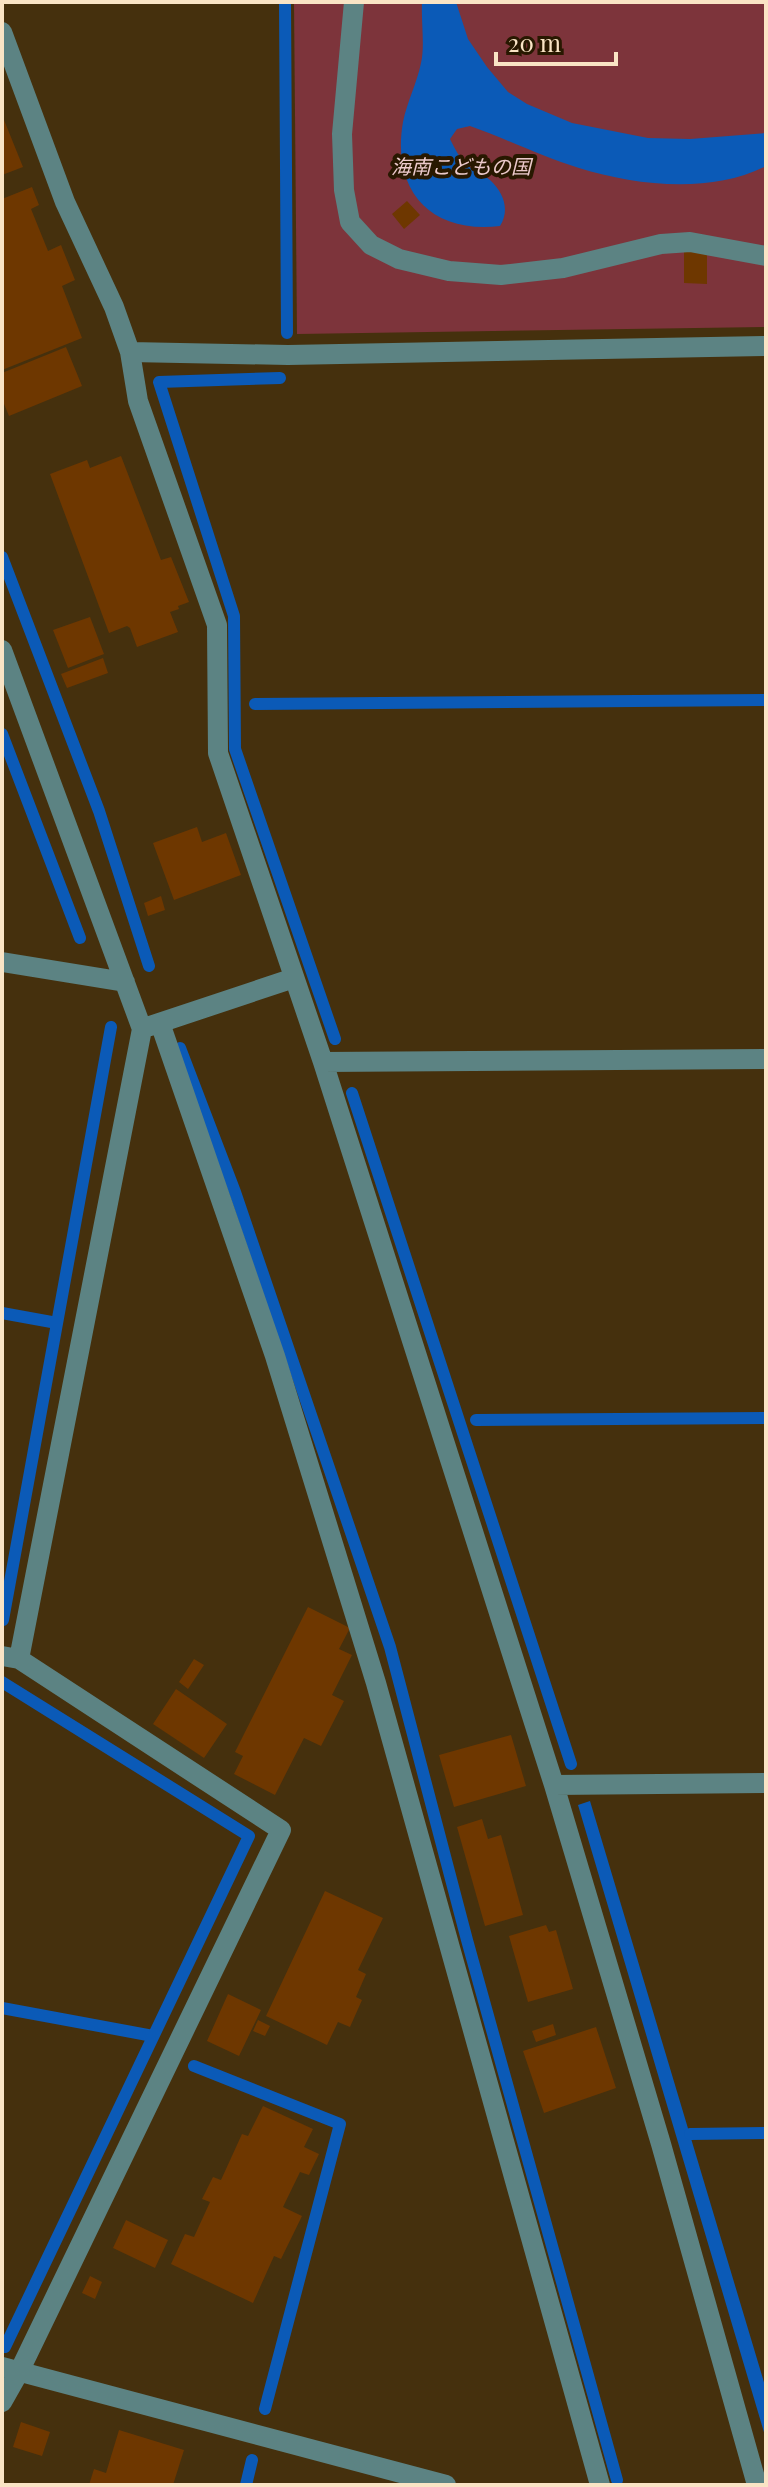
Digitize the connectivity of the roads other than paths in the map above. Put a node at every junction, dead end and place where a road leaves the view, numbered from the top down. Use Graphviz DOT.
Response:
graph roads {
  1 [pos="354,2"];
  2 [pos="2,32"];
  3 [pos="766,256"];
  4 [pos="766,346"];
  5 [pos="130,352"];
  6 [pos="2,650"];
  7 [pos="2,962"];
  8 [pos="294,978"];
  9 [pos="125,982"];
  10 [pos="151,1026"];
  11 [pos="766,1059"];
  12 [pos="323,1062"];
  13 [pos="11,1658"];
  14 [pos="766,1783"];
  15 [pos="554,1785"];
  16 [pos="10,2370"];
  17 [pos="2,2402"];
  18 [pos="446,2485"];
  19 [pos="600,2485"];
  20 [pos="757,2485"];
  1 -- 3 [label="street"];
  2 -- 5 [label="street"];
  4 -- 5 [label="street"];
  5 -- 8 [label="street"];
  6 -- 9 [label="street"];
  7 -- 9 [label="street"];
  8 -- 10 [label="street"];
  8 -- 12 [label="street"];
  9 -- 10 [label="street"];
  10 -- 13 [label="street"];
  10 -- 19 [label="street"];
  11 -- 12 [label="street"];
  12 -- 15 [label="street"];
  13 -- 16 [label="street"];
  14 -- 15 [label="street"];
  15 -- 20 [label="street"];
  16 -- 17 [label="street"];
  16 -- 18 [label="street"];
}
